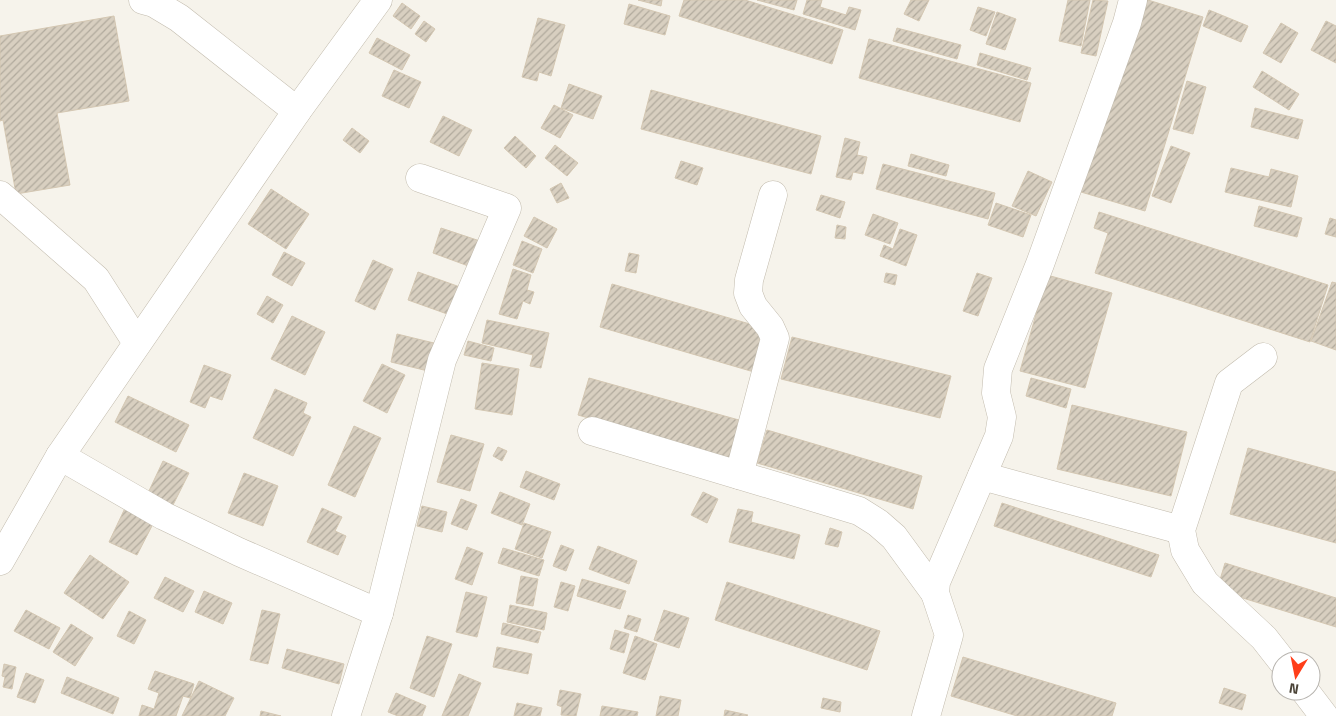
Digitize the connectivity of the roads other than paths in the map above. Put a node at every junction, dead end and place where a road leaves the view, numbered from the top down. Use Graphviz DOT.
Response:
graph roads {
  1 [pos="143,0"];
  2 [pos="378,0"];
  3 [pos="1133,0"];
  4 [pos="297,110"];
  5 [pos="420,178"];
  6 [pos="0,195"];
  7 [pos="773,195"];
  8 [pos="137,344"];
  9 [pos="1263,356"];
  10 [pos="592,431"];
  11 [pos="60,456"];
  12 [pos="739,475"];
  13 [pos="982,476"];
  14 [pos="1181,530"];
  15 [pos="0,561"];
  16 [pos="935,593"];
  17 [pos="379,614"];
  18 [pos="1274,651"];
  19 [pos="1313,701"];
  20 [pos="346,716"];
  21 [pos="926,716"];
  22 [pos="1324,716"];
  1 -- 4 [label="street"];
  2 -- 4 [label="street"];
  3 -- 13 [label="street"];
  4 -- 8 [label="street"];
  5 -- 17 [label="street"];
  6 -- 8 [label="street"];
  7 -- 12 [label="street"];
  8 -- 11 [label="street"];
  9 -- 14 [label="street"];
  10 -- 12 [label="street"];
  11 -- 15 [label="street"];
  11 -- 17 [label="street"];
  12 -- 16 [label="street"];
  13 -- 14 [label="street"];
  13 -- 16 [label="street"];
  14 -- 18 [label="street"];
  16 -- 21 [label="street"];
  17 -- 20 [label="street"];
  19 -- 22 [label="street"];
}
